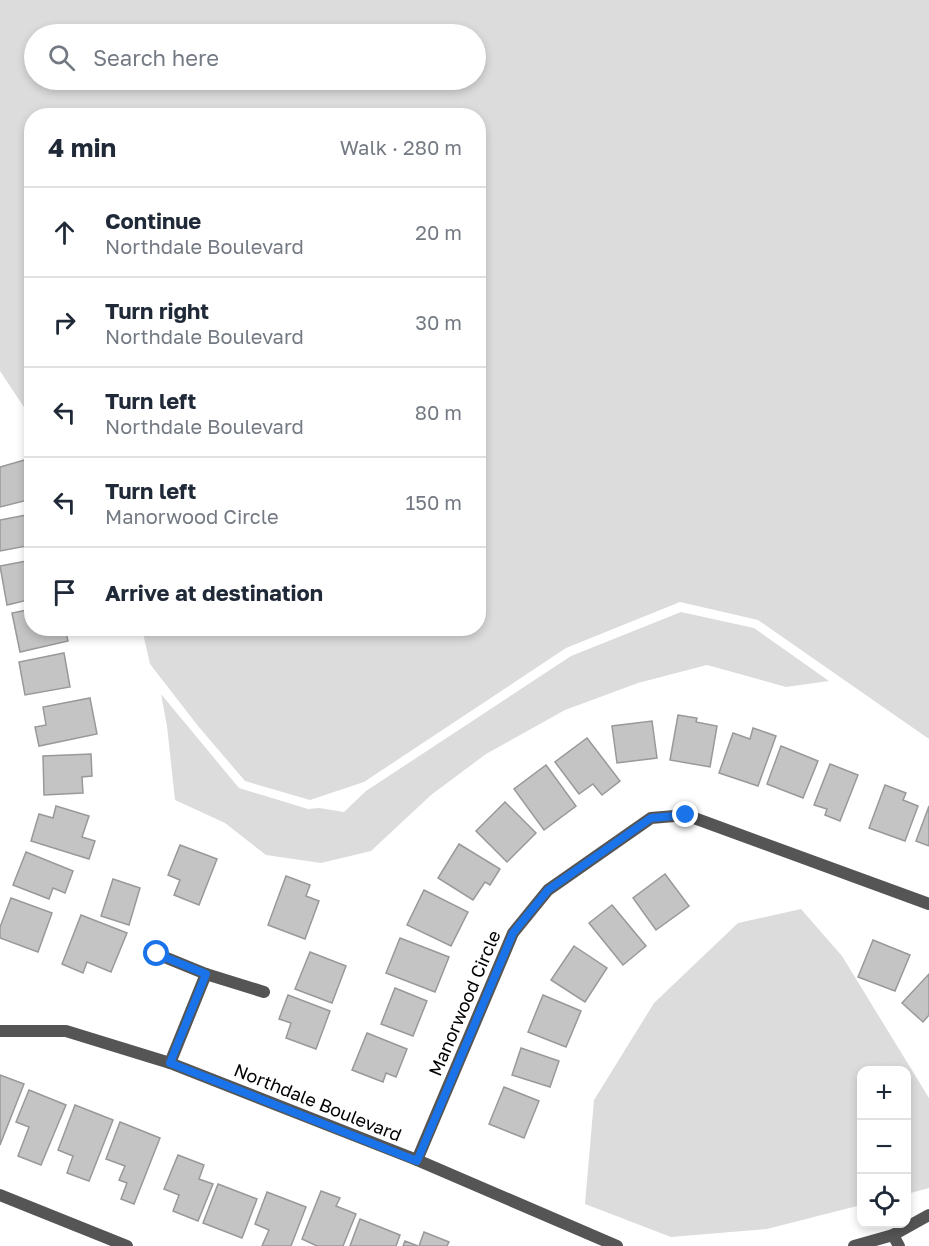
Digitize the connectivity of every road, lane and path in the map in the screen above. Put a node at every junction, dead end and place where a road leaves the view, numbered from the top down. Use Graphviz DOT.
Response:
graph roads {
  1 [pos="929,904"];
  2 [pos="157,954"];
  3 [pos="206,974"];
  4 [pos="264,992"];
  5 [pos="0,1031"];
  6 [pos="170,1063"];
  7 [pos="417,1161"];
  8 [pos="0,1195"];
  9 [pos="929,1215"];
  10 [pos="896,1241"];
  11 [pos="127,1246"];
  12 [pos="617,1246"];
  13 [pos="855,1246"];
  1 -- 7 [label="street, Manorwood Circle"];
  2 -- 3 [label="street"];
  3 -- 4 [label="street"];
  3 -- 6 [label="street"];
  5 -- 6 [label="street, Northdale Boulevard"];
  6 -- 7 [label="street, Northdale Boulevard"];
  7 -- 12 [label="street, Northdale Boulevard"];
  8 -- 11 [label="street"];
  9 -- 10 [label="street"];
  10 -- 13 [label="street"];
}
